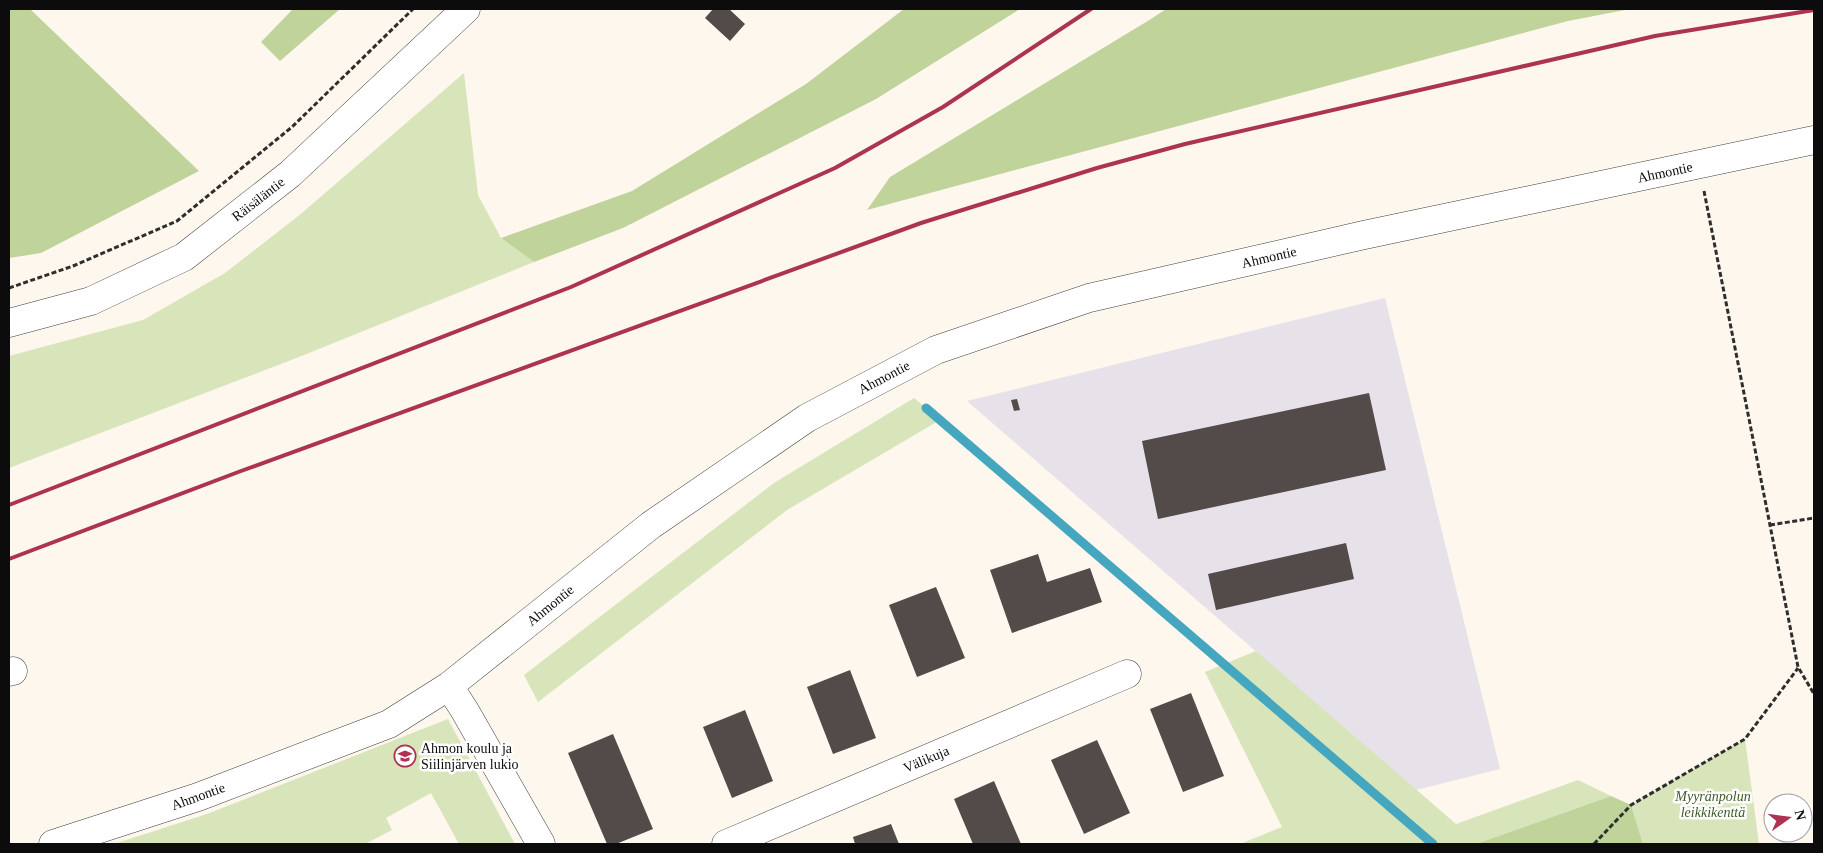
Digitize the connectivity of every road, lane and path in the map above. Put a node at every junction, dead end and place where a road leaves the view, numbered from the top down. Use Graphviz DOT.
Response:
graph roads {
  1 [pos="413,9"];
  2 [pos="466,9"];
  3 [pos="1814,140"];
  4 [pos="1699,165"];
  5 [pos="9,288"];
  6 [pos="9,323"];
  7 [pos="1814,518"];
  8 [pos="1770,525"];
  9 [pos="1798,667"];
  10 [pos="1127,674"];
  11 [pos="449,686"];
  12 [pos="1814,694"];
  13 [pos="53,844"];
  14 [pos="541,844"];
  15 [pos="726,844"];
  16 [pos="1594,844"];
  1 -- 5 [label="path"];
  2 -- 6 [label="street, Räisäläntie"];
  3 -- 4 [label="street, Ahmontie"];
  4 -- 8 [label="path"];
  4 -- 11 [label="street, Ahmontie"];
  7 -- 8 [label="path"];
  8 -- 9 [label="path"];
  9 -- 12 [label="path"];
  9 -- 16 [label="path"];
  10 -- 15 [label="street, Välikuja"];
  11 -- 13 [label="street, Ahmontie"];
  11 -- 14 [label="street"];
}
